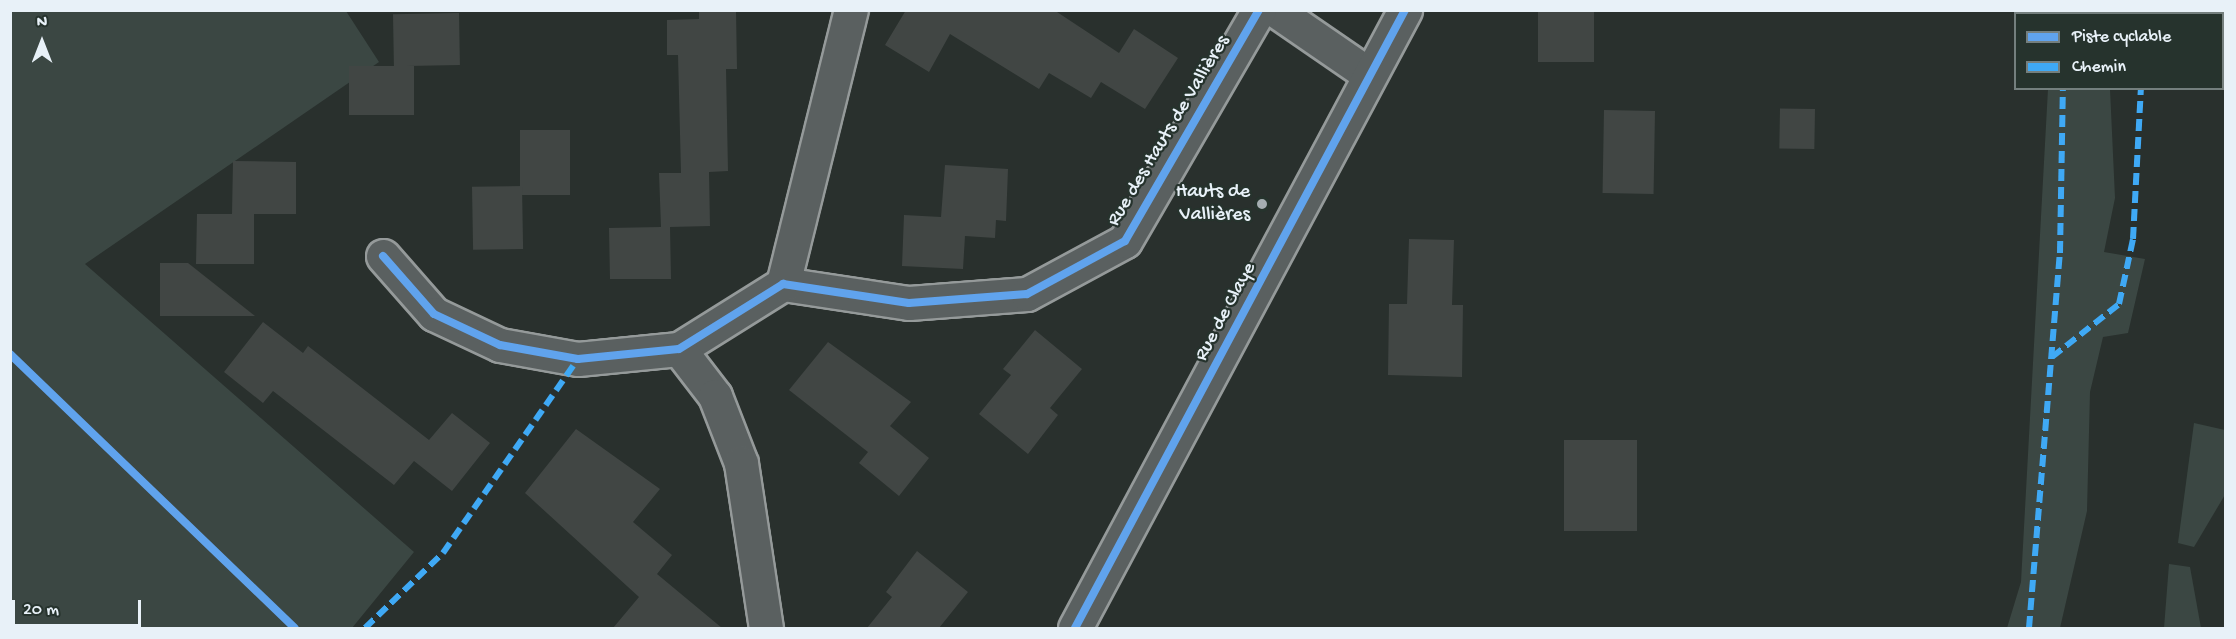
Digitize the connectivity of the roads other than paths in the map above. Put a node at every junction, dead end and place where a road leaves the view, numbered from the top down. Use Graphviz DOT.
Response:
graph roads {
  1 [pos="851,10"];
  2 [pos="1259,10"];
  3 [pos="1275,10"];
  4 [pos="1405,10"];
  5 [pos="1368,74"];
  6 [pos="383,256"];
  7 [pos="783,284"];
  8 [pos="679,349"];
  9 [pos="766,628"];
  10 [pos="1075,628"];
  1 -- 7 [label="street"];
  2 -- 7 [label="street, Rue des Hauts de Vallières"];
  3 -- 5 [label="street"];
  4 -- 5 [label="street, Rue de Claye"];
  5 -- 10 [label="street, Rue de Claye"];
  6 -- 8 [label="street"];
  7 -- 8 [label="street"];
  8 -- 9 [label="street"];
}
